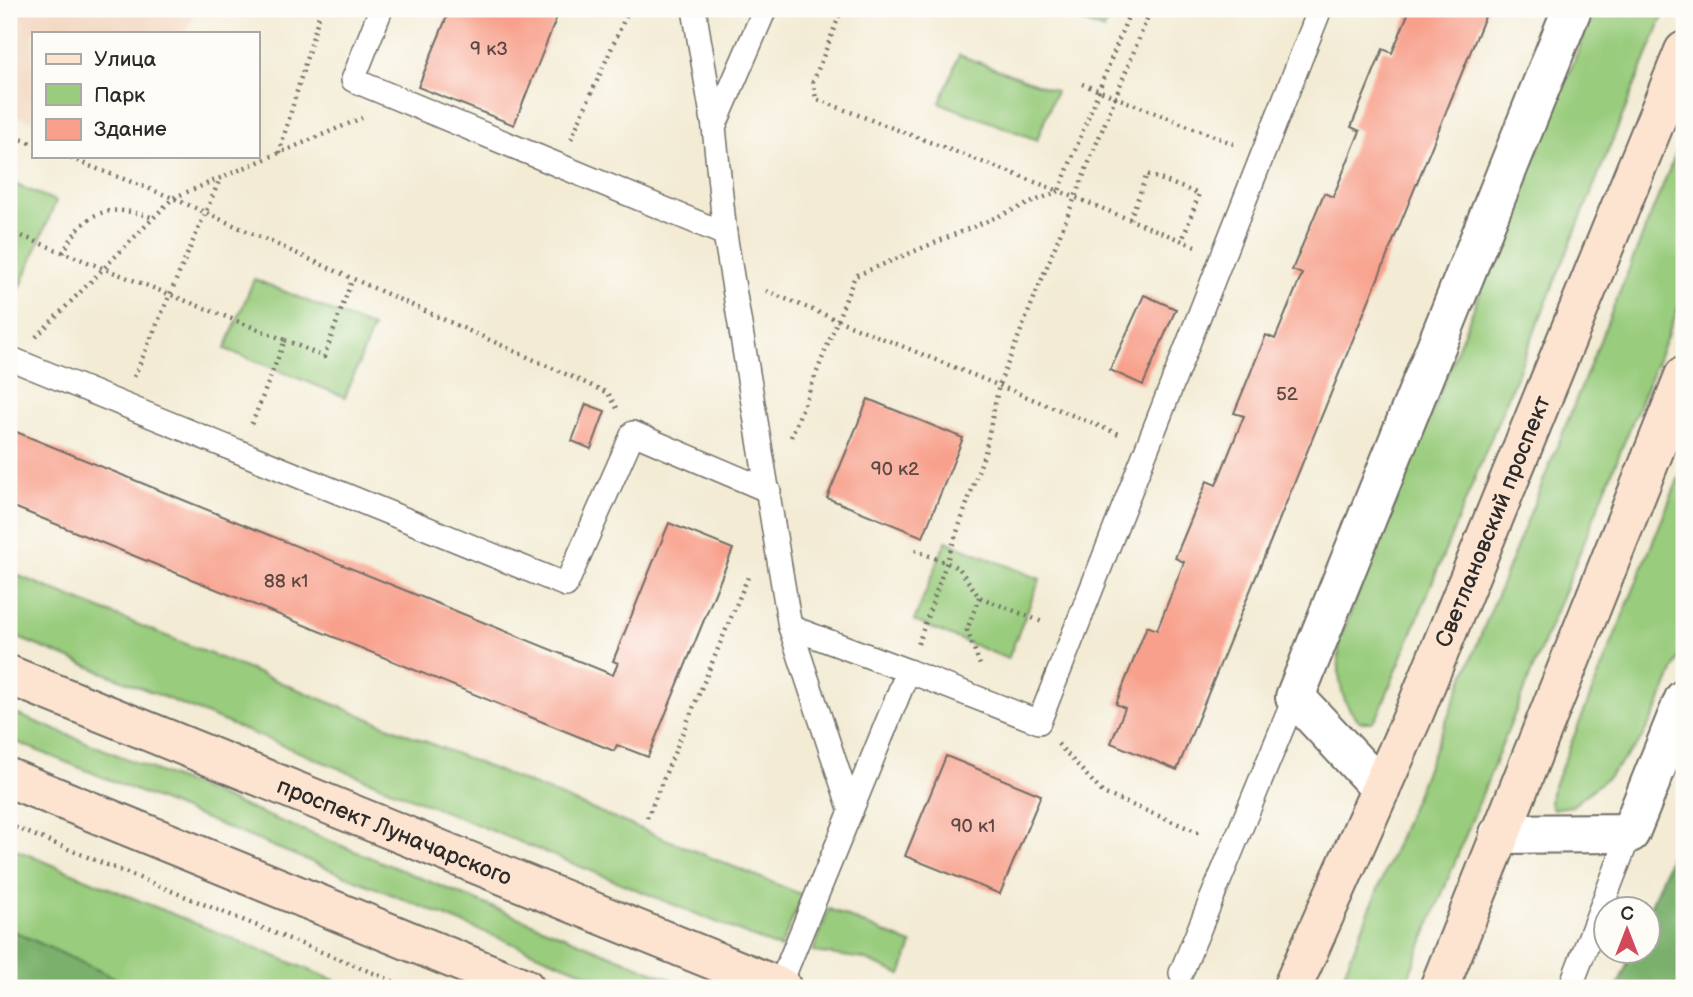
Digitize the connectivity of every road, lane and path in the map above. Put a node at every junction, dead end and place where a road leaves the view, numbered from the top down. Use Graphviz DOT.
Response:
graph roads {
  1 [pos="321,9"];
  2 [pos="382,9"];
  3 [pos="629,9"];
  4 [pos="694,9"];
  5 [pos="765,9"];
  6 [pos="842,9"];
  7 [pos="1131,9"];
  8 [pos="1151,9"];
  9 [pos="1320,9"];
  10 [pos="1572,9"];
  11 [pos="1684,51"];
  12 [pos="1082,84"];
  13 [pos="1099,91"];
  14 [pos="1117,98"];
  15 [pos="405,100"];
  16 [pos="714,127"];
  17 [pos="9,134"];
  18 [pos="32,144"];
  19 [pos="279,153"];
  20 [pos="1262,155"];
  21 [pos="69,158"];
  22 [pos="561,165"];
  23 [pos="220,178"];
  24 [pos="1059,191"];
  25 [pos="173,198"];
  26 [pos="1076,198"];
  27 [pos="205,213"];
  28 [pos="154,218"];
  29 [pos="1130,219"];
  30 [pos="9,231"];
  31 [pos="725,234"];
  32 [pos="1182,241"];
  33 [pos="63,253"];
  34 [pos="1222,257"];
  35 [pos="105,270"];
  36 [pos="733,278"];
  37 [pos="352,280"];
  38 [pos="169,295"];
  39 [pos="838,321"];
  40 [pos="285,341"];
  41 [pos="11,359"];
  42 [pos="1684,376"];
  43 [pos="999,385"];
  44 [pos="122,404"];
  45 [pos="633,433"];
  46 [pos="1148,445"];
  47 [pos="241,453"];
  48 [pos="769,491"];
  49 [pos="773,517"];
  50 [pos="915,550"];
  51 [pos="948,563"];
  52 [pos="979,597"];
  53 [pos="790,627"];
  54 [pos="1073,634"];
  55 [pos="908,671"];
  56 [pos="9,675"];
  57 [pos="1295,697"];
  58 [pos="1684,699"];
  59 [pos="995,705"];
  60 [pos="1039,722"];
  61 [pos="9,778"];
  62 [pos="1381,789"];
  63 [pos="851,811"];
  64 [pos="647,818"];
  65 [pos="9,825"];
  66 [pos="1630,832"];
  67 [pos="1200,833"];
  68 [pos="1499,834"];
  69 [pos="1181,973"];
  70 [pos="410,988"];
  71 [pos="525,988"];
  72 [pos="781,988"];
  73 [pos="1292,988"];
  74 [pos="1439,988"];
  75 [pos="1570,988"];
  1 -- 19 [label="path"];
  2 -- 15 [label="lane"];
  3 -- 22 [label="path"];
  4 -- 16 [label="lane"];
  5 -- 16 [label="lane"];
  6 -- 24 [label="path"];
  7 -- 13 [label="path"];
  8 -- 14 [label="path"];
  9 -- 20 [label="lane"];
  10 -- 57 [label="street"];
  11 -- 62 [label="main road, Светлановский проспект"];
  12 -- 13 [label="path"];
  13 -- 14 [label="path"];
  13 -- 24 [label="path"];
  14 -- 20 [label="path"];
  14 -- 26 [label="path"];
  15 -- 19 [label="path"];
  15 -- 22 [label="lane"];
  16 -- 31 [label="lane"];
  17 -- 18 [label="path"];
  19 -- 23 [label="path"];
  20 -- 34 [label="lane"];
  21 -- 25 [label="path"];
  22 -- 31 [label="lane"];
  23 -- 25 [label="path"];
  23 -- 27 [label="path"];
  24 -- 26 [label="path"];
  24 -- 39 [label="path"];
  25 -- 27 [label="path"];
  25 -- 28 [label="path"];
  26 -- 29 [label="path"];
  26 -- 43 [label="path"];
  27 -- 37 [label="path"];
  27 -- 38 [label="path"];
  28 -- 33 [label="path"];
  28 -- 35 [label="path"];
  29 -- 32 [label="path"];
  29 -- 32 [label="path"];
  30 -- 33 [label="path"];
  31 -- 36 [label="lane"];
  32 -- 34 [label="path"];
  33 -- 35 [label="path"];
  34 -- 46 [label="lane"];
  35 -- 38 [label="path"];
  35 -- 41 [label="path"];
  36 -- 39 [label="path"];
  36 -- 48 [label="lane"];
  37 -- 40 [label="path"];
  37 -- 45 [label="path"];
  38 -- 40 [label="path"];
  38 -- 44 [label="path"];
  39 -- 43 [label="path"];
  39 -- 48 [label="path"];
  40 -- 47 [label="path"];
  41 -- 44 [label="lane"];
  42 -- 68 [label="main road"];
  43 -- 46 [label="path"];
  43 -- 51 [label="path"];
  44 -- 47 [label="lane"];
  45 -- 47 [label="lane"];
  45 -- 48 [label="lane"];
  46 -- 54 [label="lane"];
  48 -- 49 [label="lane"];
  49 -- 53 [label="lane"];
  49 -- 64 [label="path"];
  50 -- 51 [label="path"];
  51 -- 52 [label="path"];
  51 -- 55 [label="path"];
  52 -- 54 [label="path"];
  52 -- 59 [label="path"];
  53 -- 55 [label="lane"];
  53 -- 63 [label="lane"];
  54 -- 60 [label="lane"];
  55 -- 59 [label="lane"];
  55 -- 63 [label="lane"];
  56 -- 72 [label="main road, проспект Луначарского"];
  57 -- 62 [label="street"];
  57 -- 69 [label="lane"];
  58 -- 66 [label="street"];
  59 -- 60 [label="lane"];
  60 -- 67 [label="path"];
  61 -- 71 [label="main road"];
  62 -- 73 [label="main road, Светлановский проспект"];
  63 -- 72 [label="lane"];
  65 -- 70 [label="path"];
  66 -- 68 [label="street"];
  66 -- 75 [label="lane"];
  68 -- 74 [label="main road"];
}
